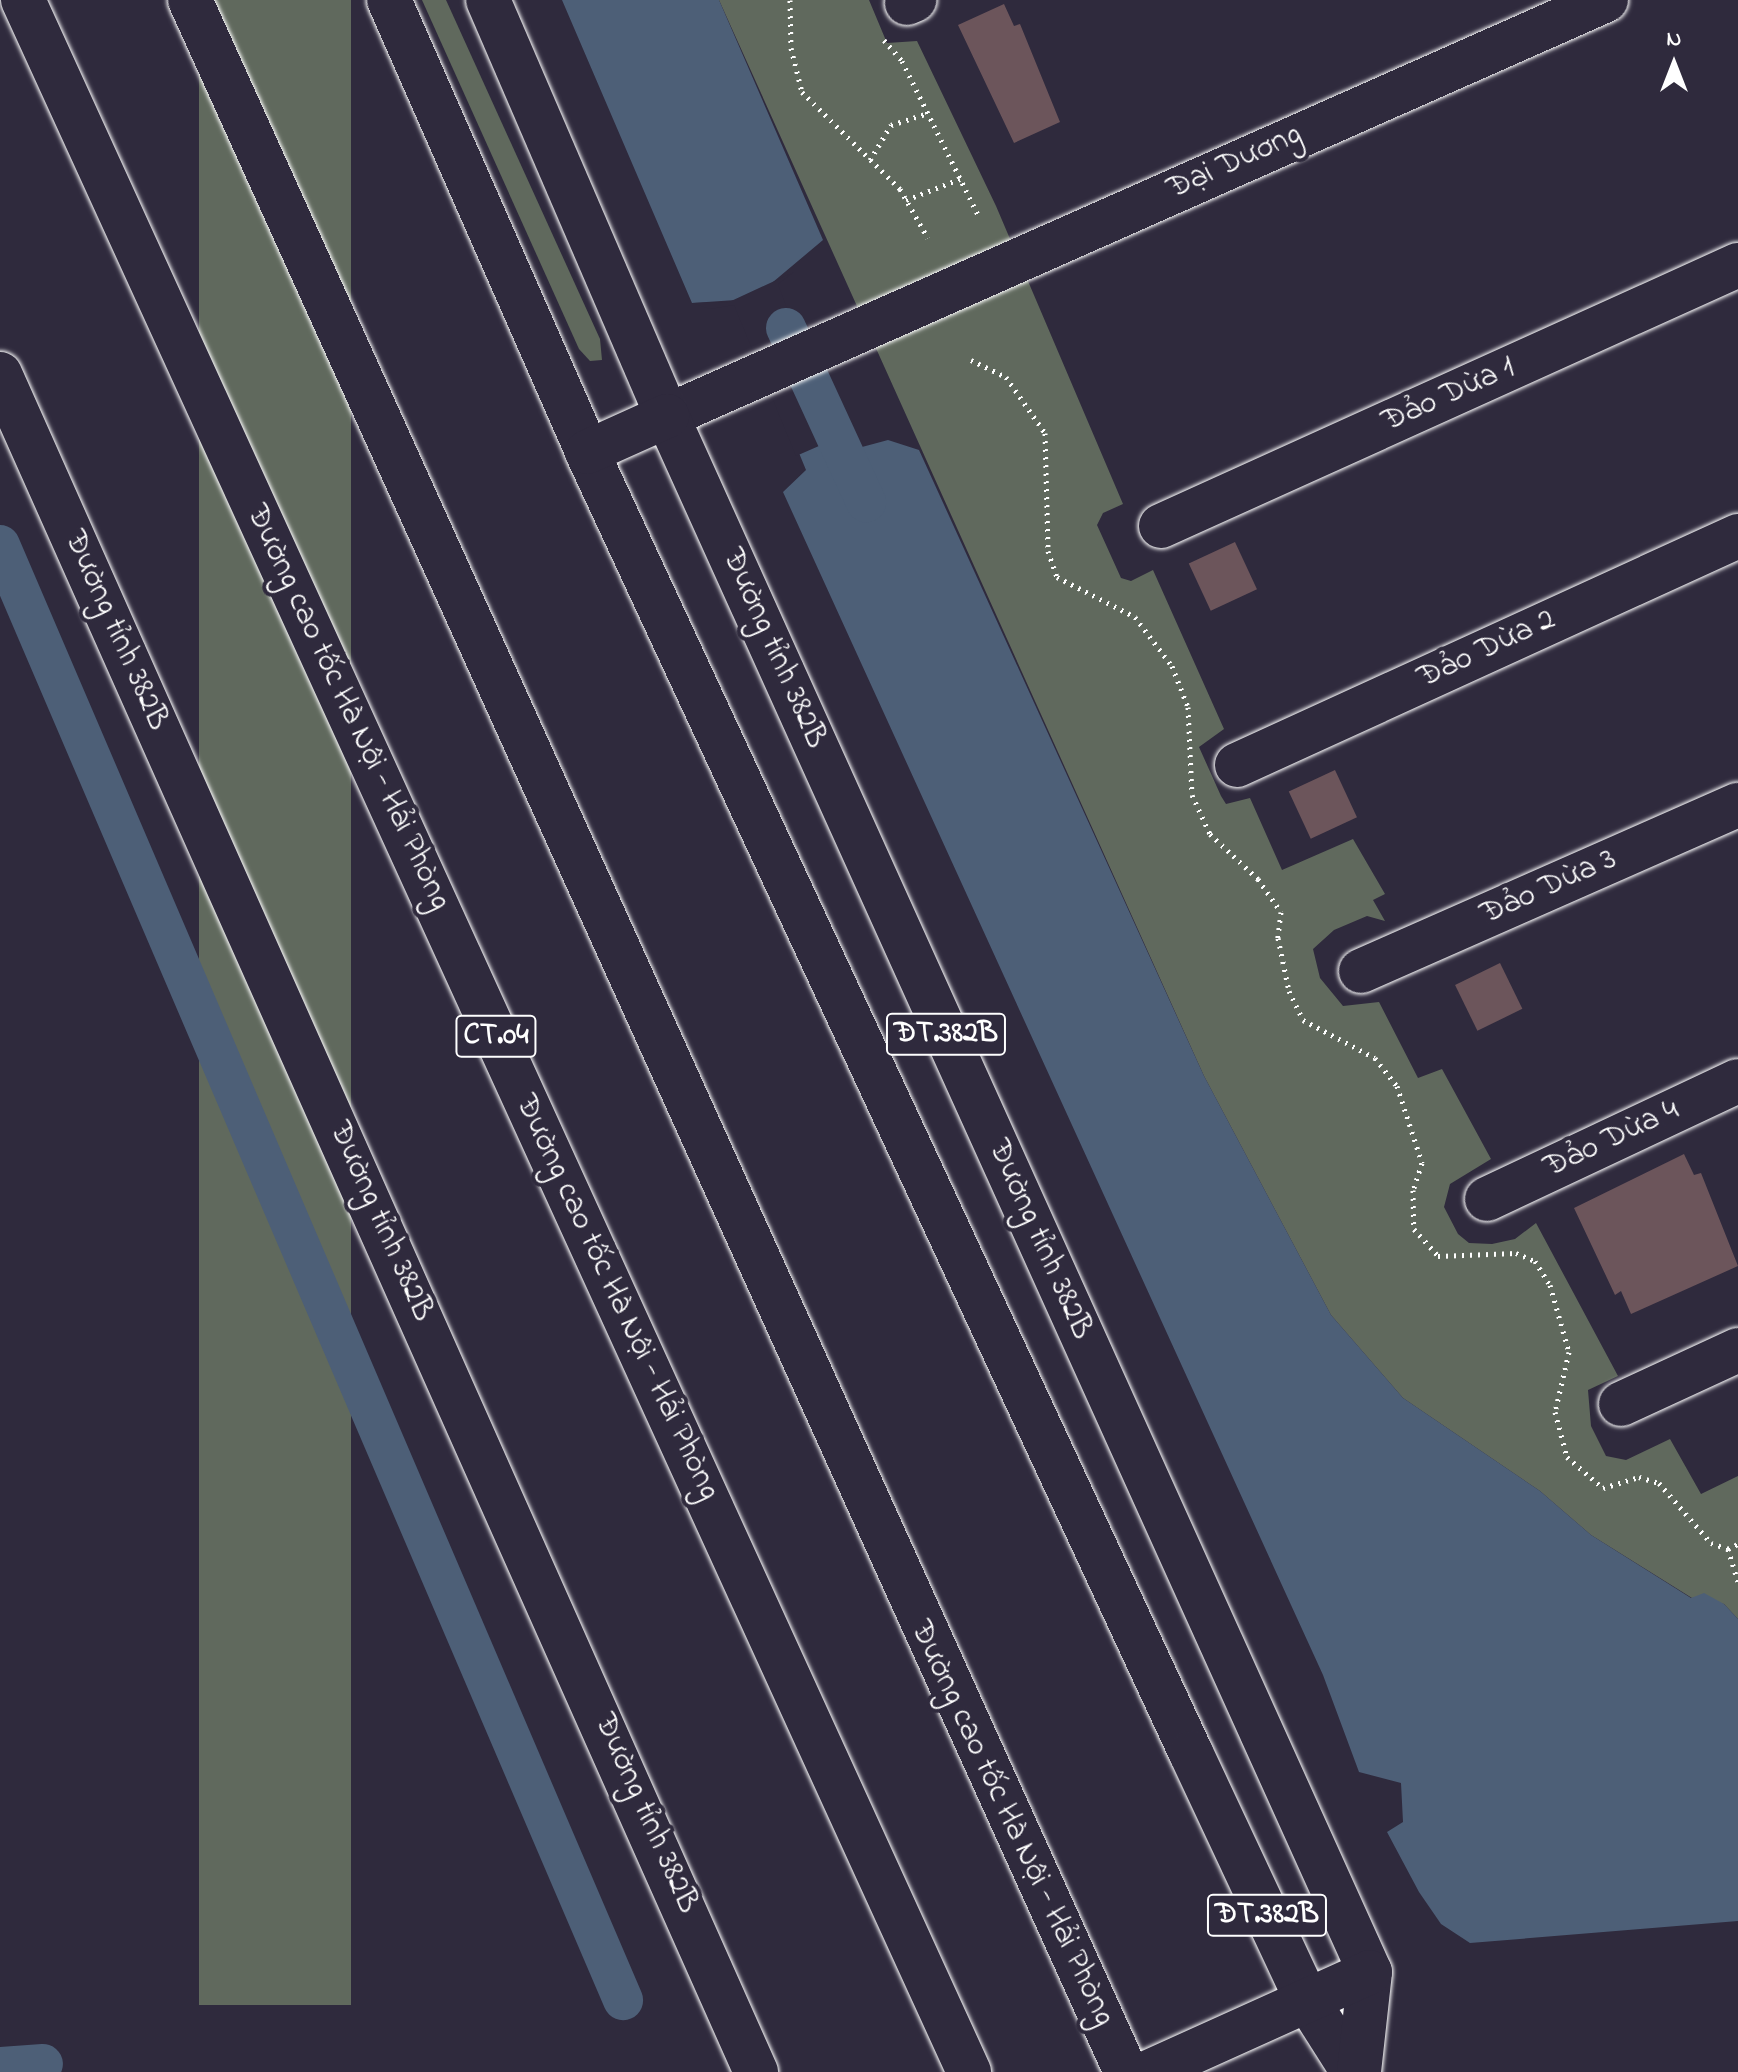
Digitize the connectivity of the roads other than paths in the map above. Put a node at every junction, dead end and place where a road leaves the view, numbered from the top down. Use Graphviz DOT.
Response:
graph roads {
  1 [pos="23,0"];
  2 [pos="190,0"];
  3 [pos="389,0"];
  4 [pos="488,0"];
  5 [pos="1606,0"];
  6 [pos="1738,265"];
  7 [pos="0,374"];
  8 [pos="667,416"];
  9 [pos="587,452"];
  10 [pos="1161,526"];
  11 [pos="1738,536"];
  12 [pos="1237,765"];
  13 [pos="1738,805"];
  14 [pos="1361,971"];
  15 [pos="1738,1081"];
  16 [pos="1487,1199"];
  17 [pos="1738,1350"];
  18 [pos="1621,1404"];
  19 [pos="1370,1972"];
  20 [pos="1306,1998"];
  21 [pos="1138,2071"];
  22 [pos="756,2072"];
  23 [pos="969,2072"];
  24 [pos="1353,2072"];
  25 [pos="1359,2072"];
  1 -- 23 [label="main road, Đường cao tốc Hà Nội - Hải Phòng / CT.04"];
  2 -- 21 [label="main road, Đường cao tốc Hà Nội - Hải Phòng"];
  3 -- 9 [label="main road, ĐT.382B"];
  4 -- 8 [label="main road, Đường tỉnh 382B / ĐT.382B"];
  5 -- 8 [label="main road, Đại Dương"];
  6 -- 10 [label="main road, Đảo Dừa 1"];
  7 -- 22 [label="main road, Đường tỉnh 382B"];
  8 -- 9 [label="main road"];
  8 -- 19 [label="main road, Đường tỉnh 382B / ĐT.382B"];
  9 -- 20 [label="main road, ĐT.382B"];
  11 -- 12 [label="main road, Đảo Dừa 2"];
  13 -- 14 [label="main road, Đảo Dừa 3"];
  15 -- 16 [label="main road, Đảo Dừa 4"];
  17 -- 18 [label="main road"];
  19 -- 20 [label="main road"];
  19 -- 25 [label="main road"];
  20 -- 21 [label="main road"];
  20 -- 24 [label="main road, ĐT.382B"];
}
